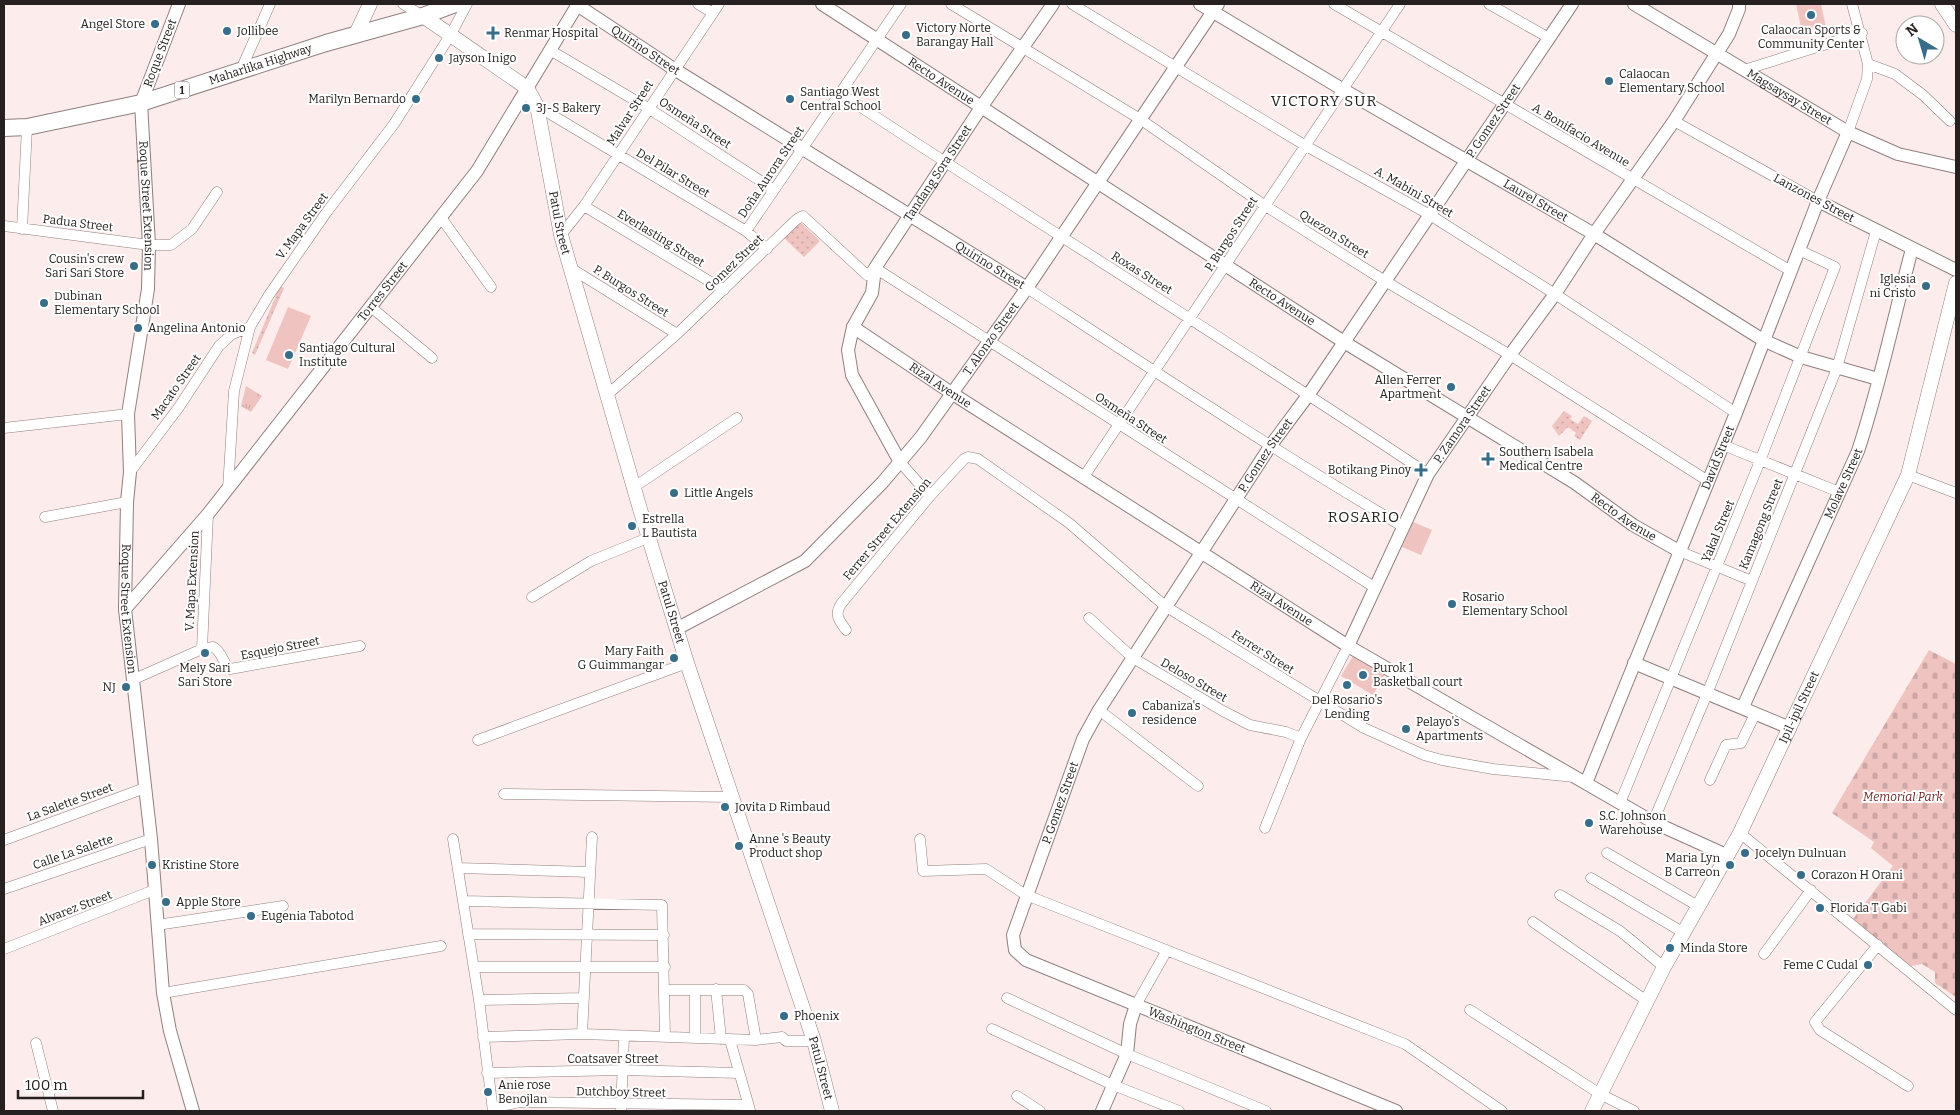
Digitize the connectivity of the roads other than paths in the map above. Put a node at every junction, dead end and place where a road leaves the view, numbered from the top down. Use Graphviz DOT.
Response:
graph roads {
  1 [pos="179,4"];
  2 [pos="270,4"];
  3 [pos="370,4"];
  4 [pos="403,4"];
  5 [pos="455,4"];
  6 [pos="467,4"];
  7 [pos="698,4"];
  8 [pos="822,4"];
  9 [pos="901,4"];
  10 [pos="951,4"];
  11 [pos="1053,4"];
  12 [pos="1072,4"];
  13 [pos="1200,4"];
  14 [pos="1334,4"];
  15 [pos="1400,4"];
  16 [pos="1489,4"];
  17 [pos="1572,4"];
  18 [pos="1634,4"];
  19 [pos="1739,4"];
  20 [pos="1852,4"];
  21 [pos="1942,4"];
  22 [pos="578,5"];
  23 [pos="716,8"];
  24 [pos="1216,8"];
  25 [pos="423,16"];
  26 [pos="1956,25"];
  27 [pos="1380,32"];
  28 [pos="1862,33"];
  29 [pos="356,34"];
  30 [pos="451,34"];
  31 [pos="1549,38"];
  32 [pos="878,39"];
  33 [pos="1022,49"];
  34 [pos="550,50"];
  35 [pos="1716,53"];
  36 [pos="1868,64"];
  37 [pos="1176,66"];
  38 [pos="674,69"];
  39 [pos="1744,70"];
  40 [pos="240,72"];
  41 [pos="527,88"];
  42 [pos="1342,89"];
  43 [pos="841,94"];
  44 [pos="141,103"];
  45 [pos="1504,105"];
  46 [pos="537,106"];
  47 [pos="982,106"];
  48 [pos="648,108"];
  49 [pos="1140,119"];
  50 [pos="1674,121"];
  51 [pos="1950,121"];
  52 [pos="27,127"];
  53 [pos="4,128"];
  54 [pos="1848,132"];
  55 [pos="1306,146"];
  56 [pos="802,148"];
  57 [pos="618,154"];
  58 [pos="1468,161"];
  59 [pos="945,162"];
  60 [pos="1956,167"];
  61 [pos="1633,181"];
  62 [pos="1098,182"];
  63 [pos="773,188"];
  64 [pos="217,192"];
  65 [pos="1818,201"];
  66 [pos="1264,205"];
  67 [pos="584,206"];
  68 [pos="909,214"];
  69 [pos="1430,215"];
  70 [pos="442,219"];
  71 [pos="4,226"];
  72 [pos="22,229"];
  73 [pos="1876,230"];
  74 [pos="746,231"];
  75 [pos="1594,234"];
  76 [pos="561,235"];
  77 [pos="1062,237"];
  78 [pos="149,245"];
  79 [pos="767,249"];
  80 [pos="1912,249"];
  81 [pos="1799,250"];
  82 [pos="1227,264"];
  83 [pos="875,268"];
  84 [pos="572,269"];
  85 [pos="1956,270"];
  86 [pos="1791,272"];
  87 [pos="1386,281"];
  88 [pos="1956,283"];
  89 [pos="491,287"];
  90 [pos="1027,288"];
  91 [pos="724,290"];
  92 [pos="1555,294"];
  93 [pos="372,308"];
  94 [pos="1191,318"];
  95 [pos="250,327"];
  96 [pos="853,327"];
  97 [pos="676,334"];
  98 [pos="1763,340"];
  99 [pos="990,341"];
  100 [pos="1344,342"];
  101 [pos="1510,355"];
  102 [pos="1801,357"];
  103 [pos="432,358"];
  104 [pos="1837,368"];
  105 [pos="1155,372"];
  106 [pos="1878,379"];
  107 [pos="608,394"];
  108 [pos="953,394"];
  109 [pos="1310,394"];
  110 [pos="1736,413"];
  111 [pos="128,414"];
  112 [pos="1466,417"];
  113 [pos="737,418"];
  114 [pos="1119,426"];
  115 [pos="4,428"];
  116 [pos="1271,445"];
  117 [pos="1723,445"];
  118 [pos="978,459"];
  119 [pos="900,462"];
  120 [pos="1760,462"];
  121 [pos="130,472"];
  122 [pos="1428,474"];
  123 [pos="1795,474"];
  124 [pos="1908,475"];
  125 [pos="1083,478"];
  126 [pos="1708,481"];
  127 [pos="634,487"];
  128 [pos="228,489"];
  129 [pos="1840,492"];
  130 [pos="1956,493"];
  131 [pos="930,496"];
  132 [pos="1237,499"];
  133 [pos="127,502"];
  134 [pos="208,514"];
  135 [pos="45,517"];
  136 [pos="1402,526"];
  137 [pos="650,538"];
  138 [pos="1679,551"];
  139 [pos="1201,554"];
  140 [pos="1716,566"];
  141 [pos="1752,580"];
  142 [pos="1374,587"];
  143 [pos="532,596"];
  144 [pos="1165,606"];
  145 [pos="125,609"];
  146 [pos="1089,618"];
  147 [pos="678,628"];
  148 [pos="846,630"];
  149 [pos="360,646"];
  150 [pos="1348,646"];
  151 [pos="202,649"];
  152 [pos="1133,658"];
  153 [pos="1634,662"];
  154 [pos="687,664"];
  155 [pos="1672,678"];
  156 [pos="132,680"];
  157 [pos="1707,694"];
  158 [pos="1320,703"];
  159 [pos="1743,707"];
  160 [pos="1099,710"];
  161 [pos="1755,714"];
  162 [pos="1790,728"];
  163 [pos="1301,738"];
  164 [pos="478,740"];
  165 [pos="1581,780"];
  166 [pos="1710,780"];
  167 [pos="1198,786"];
  168 [pos="145,788"];
  169 [pos="504,794"];
  170 [pos="732,797"];
  171 [pos="1620,803"];
  172 [pos="1653,822"];
  173 [pos="1265,828"];
  174 [pos="1740,833"];
  175 [pos="592,837"];
  176 [pos="151,839"];
  177 [pos="453,839"];
  178 [pos="920,839"];
  179 [pos="4,840"];
  180 [pos="1607,853"];
  181 [pos="1726,855"];
  182 [pos="458,868"];
  183 [pos="590,872"];
  184 [pos="1591,878"];
  185 [pos="4,889"];
  186 [pos="154,890"];
  187 [pos="1811,890"];
  188 [pos="1026,895"];
  189 [pos="1560,895"];
  190 [pos="463,901"];
  191 [pos="589,902"];
  192 [pos="283,906"];
  193 [pos="1698,906"];
  194 [pos="1533,922"];
  195 [pos="157,926"];
  196 [pos="1684,933"];
  197 [pos="468,934"];
  198 [pos="587,935"];
  199 [pos="664,935"];
  200 [pos="1013,935"];
  201 [pos="1878,945"];
  202 [pos="441,946"];
  203 [pos="4,949"];
  204 [pos="1166,952"];
  205 [pos="1764,954"];
  206 [pos="474,967"];
  207 [pos="585,967"];
  208 [pos="665,967"];
  209 [pos="1664,967"];
  210 [pos="665,990"];
  211 [pos="695,990"];
  212 [pos="716,990"];
  213 [pos="163,993"];
  214 [pos="584,998"];
  215 [pos="1007,998"];
  216 [pos="479,1000"];
  217 [pos="1646,1001"];
  218 [pos="1136,1005"];
  219 [pos="1470,1010"];
  220 [pos="1956,1010"];
  221 [pos="992,1029"];
  222 [pos="582,1034"];
  223 [pos="624,1036"];
  224 [pos="483,1037"];
  225 [pos="665,1037"];
  226 [pos="695,1038"];
  227 [pos="725,1040"];
  228 [pos="756,1040"];
  229 [pos="814,1042"];
  230 [pos="36,1043"];
  231 [pos="1127,1054"];
  232 [pos="622,1070"];
  233 [pos="487,1073"];
  234 [pos="739,1073"];
  235 [pos="1113,1085"];
  236 [pos="1908,1086"];
  237 [pos="1600,1094"];
  238 [pos="1017,1096"];
  239 [pos="520,1107"];
  240 [pos="551,1107"];
  241 [pos="587,1107"];
  242 [pos="621,1108"];
  243 [pos="653,1108"];
  244 [pos="686,1108"];
  245 [pos="749,1108"];
  246 [pos="719,1109"];
  247 [pos="493,1110"];
  248 [pos="53,1111"];
  249 [pos="193,1111"];
  250 [pos="832,1111"];
  251 [pos="1040,1111"];
  252 [pos="1102,1111"];
  253 [pos="1179,1111"];
  254 [pos="1266,1111"];
  255 [pos="1396,1111"];
  256 [pos="1502,1111"];
  257 [pos="1592,1111"];
  258 [pos="1634,1111"];
  1 -- 44 [label="street, Roque Street"];
  2 -- 40 [label="street"];
  3 -- 29 [label="main road"];
  4 -- 25 [label="street"];
  5 -- 25 [label="main road, Maharlika Highway / 1"];
  6 -- 30 [label="street, V. Mapa Street"];
  7 -- 23 [label="street"];
  8 -- 32 [label="street, Recto Avenue"];
  9 -- 32 [label="street, Doña Aurora Street"];
  10 -- 33 [label="street, Quezon Street"];
  11 -- 33 [label="street, Tandang Sora Street"];
  12 -- 37 [label="street, A. Mabini Street"];
  13 -- 24 [label="street, Laurel Street"];
  14 -- 27 [label="street, A. Bonifacio Avenue"];
  15 -- 27 [label="street, P. Burgos Street"];
  16 -- 31 [label="street"];
  17 -- 31 [label="street, P. Gomez Street"];
  18 -- 35 [label="street, Magsaysay Street"];
  19 -- 35 [label="street, P. Zamora Street"];
  20 -- 28 [label="street"];
  21 -- 26 [label="main road"];
  22 -- 34 [label="street, Torres Street"];
  22 -- 38 [label="street, Quirino Street"];
  23 -- 38 [label="street, Malvar Street"];
  24 -- 37 [label="street, T. Alonzo Street"];
  24 -- 42 [label="street, Laurel Street"];
  25 -- 29 [label="main road, Maharlika Highway / 1"];
  25 -- 30 [label="main road"];
  27 -- 42 [label="street, P. Burgos Street"];
  27 -- 45 [label="street, A. Bonifacio Avenue"];
  28 -- 36 [label="street"];
  28 -- 39 [label="street"];
  29 -- 40 [label="main road, Maharlika Highway / 1"];
  30 -- 41 [label="main road"];
  30 -- 95 [label="street, V. Mapa Street"];
  31 -- 45 [label="street, P. Gomez Street"];
  32 -- 43 [label="street, Doña Aurora Street"];
  32 -- 47 [label="street, Recto Avenue"];
  33 -- 47 [label="street, Tandang Sora Street"];
  33 -- 49 [label="street, Quezon Street"];
  34 -- 41 [label="street, Torres Street"];
  34 -- 48 [label="street, Osmeña Street"];
  35 -- 39 [label="street, Magsaysay Street"];
  35 -- 50 [label="street, P. Zamora Street"];
  36 -- 51 [label="street"];
  36 -- 54 [label="street"];
  37 -- 49 [label="street, T. Alonzo Street"];
  37 -- 55 [label="street, A. Mabini Street"];
  38 -- 48 [label="street, Malvar Street"];
  38 -- 56 [label="street, Quirino Street"];
  39 -- 54 [label="street, Magsaysay Street"];
  40 -- 44 [label="main road, Maharlika Highway / 1"];
  41 -- 46 [label="main road, Patul Street"];
  41 -- 70 [label="street, Torres Street"];
  42 -- 55 [label="street, P. Burgos Street"];
  42 -- 58 [label="street, Laurel Street"];
  43 -- 56 [label="street, Doña Aurora Street"];
  43 -- 59 [label="street, Roxas Street"];
  44 -- 52 [label="main road, Maharlika Highway / 1"];
  44 -- 78 [label="street, Roque Street Extension"];
  45 -- 58 [label="street, P. Gomez Street"];
  45 -- 61 [label="street, A. Bonifacio Avenue"];
  46 -- 57 [label="street, Del Pilar Street"];
  46 -- 76 [label="main road, Patul Street"];
  47 -- 59 [label="street, Tandang Sora Street"];
  47 -- 62 [label="street, Recto Avenue"];
  48 -- 57 [label="street, Malvar Street"];
  48 -- 63 [label="street, Osmeña Street"];
  49 -- 62 [label="street, T. Alonzo Street"];
  49 -- 66 [label="street, Quezon Street"];
  50 -- 61 [label="street, P. Zamora Street"];
  50 -- 65 [label="street, Lanzones Street"];
  52 -- 53 [label="main road, Maharlika Highway / 1"];
  52 -- 72 [label="street"];
  54 -- 60 [label="street, Magsaysay Street"];
  54 -- 65 [label="street, David Street"];
  55 -- 66 [label="street, P. Burgos Street"];
  55 -- 69 [label="street, A. Mabini Street"];
  56 -- 63 [label="street, Doña Aurora Street"];
  56 -- 68 [label="street, Quirino Street"];
  57 -- 67 [label="street, Malvar Street"];
  57 -- 74 [label="street, Del Pilar Street"];
  58 -- 69 [label="street, P. Gomez Street"];
  58 -- 75 [label="street, Laurel Street"];
  59 -- 68 [label="street, Tandang Sora Street"];
  59 -- 77 [label="street, Roxas Street"];
  61 -- 75 [label="street, P. Zamora Street"];
  61 -- 86 [label="street, A. Bonifacio Avenue"];
  62 -- 77 [label="street, T. Alonzo Street"];
  62 -- 82 [label="street, Recto Avenue"];
  63 -- 74 [label="street, Doña Aurora Street"];
  64 -- 78 [label="street, Padua Street"];
  65 -- 73 [label="street, Lanzones Street"];
  65 -- 81 [label="street, David Street"];
  66 -- 82 [label="street, P. Burgos Street"];
  66 -- 87 [label="street, Quezon Street"];
  67 -- 76 [label="street, Malvar Street"];
  67 -- 91 [label="street, Everlasting Street"];
  68 -- 83 [label="street, Tandang Sora Street"];
  68 -- 90 [label="street, Quirino Street"];
  69 -- 87 [label="street, P. Gomez Street"];
  69 -- 92 [label="street, A. Mabini Street"];
  70 -- 89 [label="street"];
  70 -- 93 [label="street, Torres Street"];
  71 -- 72 [label="street, Padua Street"];
  72 -- 78 [label="street, Padua Street"];
  73 -- 80 [label="street, Lanzones Street"];
  73 -- 104 [label="street, Kamagong Street"];
  74 -- 79 [label="street, Del Pilar Street"];
  75 -- 92 [label="street, P. Zamora Street"];
  75 -- 98 [label="street, Laurel Street"];
  76 -- 84 [label="main road, Patul Street"];
  77 -- 90 [label="street, T. Alonzo Street"];
  77 -- 94 [label="street, Roxas Street"];
  78 -- 111 [label="street, Roque Street Extension"];
  79 -- 83 [label="street, Gomez Street"];
  79 -- 91 [label="street, Gomez Street"];
  80 -- 85 [label="street, Lanzones Street"];
  80 -- 106 [label="street, Molave Street"];
  81 -- 86 [label="street, David Street"];
  81 -- 102 [label="street, Yakal Street"];
  82 -- 94 [label="street, P. Burgos Street"];
  82 -- 100 [label="street, Recto Avenue"];
  83 -- 96 [label="street"];
  83 -- 99 [label="street, Osmeña Street"];
  84 -- 97 [label="street, P. Burgos Street"];
  84 -- 107 [label="main road, Patul Street"];
  86 -- 98 [label="street, David Street"];
  87 -- 100 [label="street, P. Gomez Street"];
  87 -- 101 [label="street, Quezon Street"];
  88 -- 124 [label="main road, Ipil-ipil Street"];
  90 -- 99 [label="street, T. Alonzo Street"];
  90 -- 105 [label="street, Quirino Street"];
  91 -- 97 [label="street, Gomez Street"];
  92 -- 101 [label="street, P. Zamora Street"];
  92 -- 110 [label="street, A. Mabini Street"];
  93 -- 103 [label="street"];
  93 -- 128 [label="street, Torres Street"];
  94 -- 105 [label="street, P. Burgos Street"];
  94 -- 109 [label="street, Roxas Street"];
  95 -- 121 [label="street, Macato Street"];
  95 -- 128 [label="street, V. Mapa Street"];
  96 -- 108 [label="street, Rizal Avenue"];
  96 -- 119 [label="street"];
  97 -- 107 [label="street, Gomez Street"];
  98 -- 102 [label="street, Laurel Street"];
  98 -- 110 [label="street, David Street"];
  99 -- 108 [label="street, T. Alonzo Street"];
  99 -- 114 [label="street, Osmeña Street"];
  100 -- 109 [label="street, P. Gomez Street"];
  100 -- 112 [label="street, Recto Avenue"];
  101 -- 112 [label="street, P. Zamora Street"];
  101 -- 126 [label="street, Quezon Street"];
  102 -- 104 [label="street, Laurel Street"];
  102 -- 120 [label="street, Yakal Street"];
  104 -- 106 [label="street, Laurel Street"];
  104 -- 123 [label="street, Kamagong Street"];
  105 -- 114 [label="street, P. Burgos Street"];
  105 -- 116 [label="street, Quirino Street"];
  106 -- 129 [label="street, Molave Street"];
  107 -- 127 [label="main road, Patul Street"];
  108 -- 119 [label="street, T. Alonzo Street"];
  108 -- 125 [label="street, Rizal Avenue"];
  109 -- 116 [label="street, P. Gomez Street"];
  109 -- 122 [label="street, Roxas Street"];
  110 -- 117 [label="street, David Street"];
  111 -- 115 [label="street"];
  111 -- 121 [label="street, Roque Street Extension"];
  112 -- 122 [label="street, P. Zamora Street"];
  112 -- 138 [label="street, Recto Avenue"];
  113 -- 127 [label="street"];
  114 -- 125 [label="street, P. Burgos Street"];
  114 -- 132 [label="street, Osmeña Street"];
  116 -- 132 [label="street, P. Gomez Street"];
  116 -- 136 [label="street, Quirino Street"];
  117 -- 120 [label="street"];
  117 -- 126 [label="street, David Street"];
  118 -- 131 [label="street, Ferrer Street Extension"];
  118 -- 144 [label="street, Ferrer Street"];
  119 -- 131 [label="street"];
  119 -- 147 [label="street, T. Alonzo Street"];
  120 -- 123 [label="street"];
  120 -- 140 [label="street, Yakal Street"];
  121 -- 133 [label="street, Roque Street Extension"];
  122 -- 136 [label="street, P. Zamora Street"];
  123 -- 129 [label="street"];
  123 -- 141 [label="street, Kamagong Street"];
  124 -- 130 [label="street"];
  124 -- 162 [label="main road, Ipil-ipil Street"];
  125 -- 139 [label="street, Rizal Avenue"];
  126 -- 138 [label="street, David Street"];
  127 -- 137 [label="main road, Patul Street"];
  128 -- 134 [label="street, Torres Street"];
  129 -- 159 [label="street, Molave Street"];
  131 -- 148 [label="street, Ferrer Street Extension"];
  132 -- 139 [label="street, P. Gomez Street"];
  132 -- 142 [label="street, Osmeña Street"];
  133 -- 135 [label="street"];
  133 -- 145 [label="street, Roque Street Extension"];
  134 -- 145 [label="street, Torres Street"];
  134 -- 151 [label="street, V. Mapa Extension"];
  136 -- 142 [label="street, P. Zamora Street"];
  137 -- 143 [label="street"];
  137 -- 147 [label="main road, Patul Street"];
  138 -- 140 [label="street, Recto Avenue"];
  138 -- 153 [label="street, David Street"];
  139 -- 144 [label="street, P. Gomez Street"];
  139 -- 150 [label="street, Rizal Avenue"];
  140 -- 141 [label="street, Recto Avenue"];
  140 -- 155 [label="street, Yakal Street"];
  141 -- 157 [label="street, Kamagong Street"];
  142 -- 150 [label="street, P. Zamora Street"];
  144 -- 152 [label="street, P. Gomez Street"];
  144 -- 158 [label="street, Ferrer Street"];
  145 -- 156 [label="street, Roque Street Extension"];
  146 -- 152 [label="street, Deloso Street"];
  147 -- 154 [label="main road, Patul Street"];
  149 -- 151 [label="street, Esquejo Street"];
  150 -- 158 [label="street, P. Zamora Street"];
  150 -- 165 [label="street, Rizal Avenue"];
  151 -- 156 [label="street"];
  152 -- 160 [label="street, P. Gomez Street"];
  152 -- 163 [label="street, Deloso Street"];
  153 -- 155 [label="street"];
  153 -- 165 [label="street, David Street"];
  154 -- 164 [label="street"];
  154 -- 170 [label="main road, Patul Street"];
  155 -- 157 [label="street"];
  155 -- 171 [label="street, Yakal Street"];
  156 -- 168 [label="street, Roque Street Extension"];
  157 -- 159 [label="street"];
  157 -- 172 [label="street, Kamagong Street"];
  158 -- 163 [label="street, P. Zamora Street"];
  158 -- 165 [label="street, Ferrer Street"];
  159 -- 161 [label="street"];
  160 -- 167 [label="street"];
  160 -- 188 [label="street, P. Gomez Street"];
  161 -- 162 [label="street"];
  161 -- 166 [label="street"];
  162 -- 174 [label="main road, Ipil-ipil Street"];
  163 -- 173 [label="street, P. Zamora Street"];
  165 -- 171 [label="street, Rizal Avenue"];
  168 -- 176 [label="street, Roque Street Extension"];
  168 -- 179 [label="street, La Salette Street"];
  169 -- 170 [label="street"];
  170 -- 229 [label="main road, Patul Street"];
  171 -- 172 [label="street, Rizal Avenue"];
  172 -- 181 [label="street, Rizal Avenue"];
  174 -- 181 [label="main road, Ipil-ipil Street"];
  174 -- 187 [label="street"];
  175 -- 183 [label="street"];
  176 -- 185 [label="street, Calle La Salette"];
  176 -- 186 [label="street, Roque Street Extension"];
  177 -- 182 [label="street"];
  178 -- 188 [label="street"];
  180 -- 193 [label="street"];
  181 -- 193 [label="main road, Ipil-ipil Street"];
  182 -- 183 [label="street"];
  182 -- 190 [label="street"];
  183 -- 191 [label="street"];
  184 -- 196 [label="street"];
  186 -- 195 [label="street, Roque Street Extension"];
  186 -- 203 [label="street, Alvarez Street"];
  187 -- 201 [label="street"];
  187 -- 205 [label="street"];
  188 -- 200 [label="street, P. Gomez Street"];
  188 -- 204 [label="street"];
  189 -- 209 [label="street"];
  190 -- 191 [label="street"];
  190 -- 197 [label="street"];
  191 -- 198 [label="street"];
  191 -- 199 [label="street"];
  192 -- 195 [label="street"];
  193 -- 196 [label="main road, Ipil-ipil Street"];
  194 -- 217 [label="street"];
  195 -- 213 [label="street, Roque Street Extension"];
  196 -- 209 [label="main road, Ipil-ipil Street"];
  197 -- 198 [label="street"];
  197 -- 206 [label="street"];
  198 -- 199 [label="street"];
  198 -- 207 [label="street"];
  199 -- 208 [label="street"];
  200 -- 218 [label="street, Washington Street"];
  201 -- 220 [label="street"];
  201 -- 236 [label="street"];
  202 -- 213 [label="street"];
  204 -- 218 [label="street"];
  204 -- 256 [label="street"];
  206 -- 207 [label="street"];
  206 -- 216 [label="street"];
  207 -- 208 [label="street"];
  207 -- 214 [label="street"];
  208 -- 210 [label="street"];
  209 -- 217 [label="main road, Ipil-ipil Street"];
  210 -- 211 [label="street"];
  210 -- 225 [label="street"];
  211 -- 212 [label="street"];
  211 -- 226 [label="street"];
  212 -- 227 [label="street"];
  212 -- 228 [label="street"];
  213 -- 249 [label="street, Roque Street Extension"];
  214 -- 216 [label="street"];
  214 -- 222 [label="street"];
  215 -- 231 [label="street"];
  216 -- 224 [label="street"];
  217 -- 237 [label="main road, Ipil-ipil Street"];
  218 -- 231 [label="street"];
  218 -- 255 [label="street, Washington Street"];
  219 -- 237 [label="street"];
  221 -- 235 [label="street"];
  222 -- 223 [label="street"];
  222 -- 224 [label="street"];
  223 -- 225 [label="street"];
  223 -- 232 [label="street"];
  224 -- 233 [label="street"];
  225 -- 226 [label="street"];
  226 -- 227 [label="street"];
  227 -- 228 [label="street"];
  227 -- 234 [label="street"];
  228 -- 229 [label="street"];
  229 -- 250 [label="main road, Patul Street"];
  230 -- 248 [label="street"];
  231 -- 235 [label="street"];
  231 -- 254 [label="street"];
  232 -- 233 [label="street, Coatsaver Street"];
  232 -- 234 [label="street, Coatsaver Street"];
  232 -- 242 [label="street"];
  233 -- 247 [label="street"];
  234 -- 245 [label="street"];
  235 -- 252 [label="street"];
  235 -- 253 [label="street"];
  237 -- 257 [label="main road, Ipil-ipil Street"];
  237 -- 258 [label="street"];
  238 -- 251 [label="street"];
  239 -- 240 [label="street, Dutchboy Street"];
  239 -- 247 [label="street, Dutchboy Street"];
  240 -- 241 [label="street, Dutchboy Street"];
  241 -- 242 [label="street, Dutchboy Street"];
  242 -- 243 [label="street, Dutchboy Street"];
  243 -- 244 [label="street, Dutchboy Street"];
  244 -- 246 [label="street, Dutchboy Street"];
  245 -- 246 [label="street, Dutchboy Street"];
}
